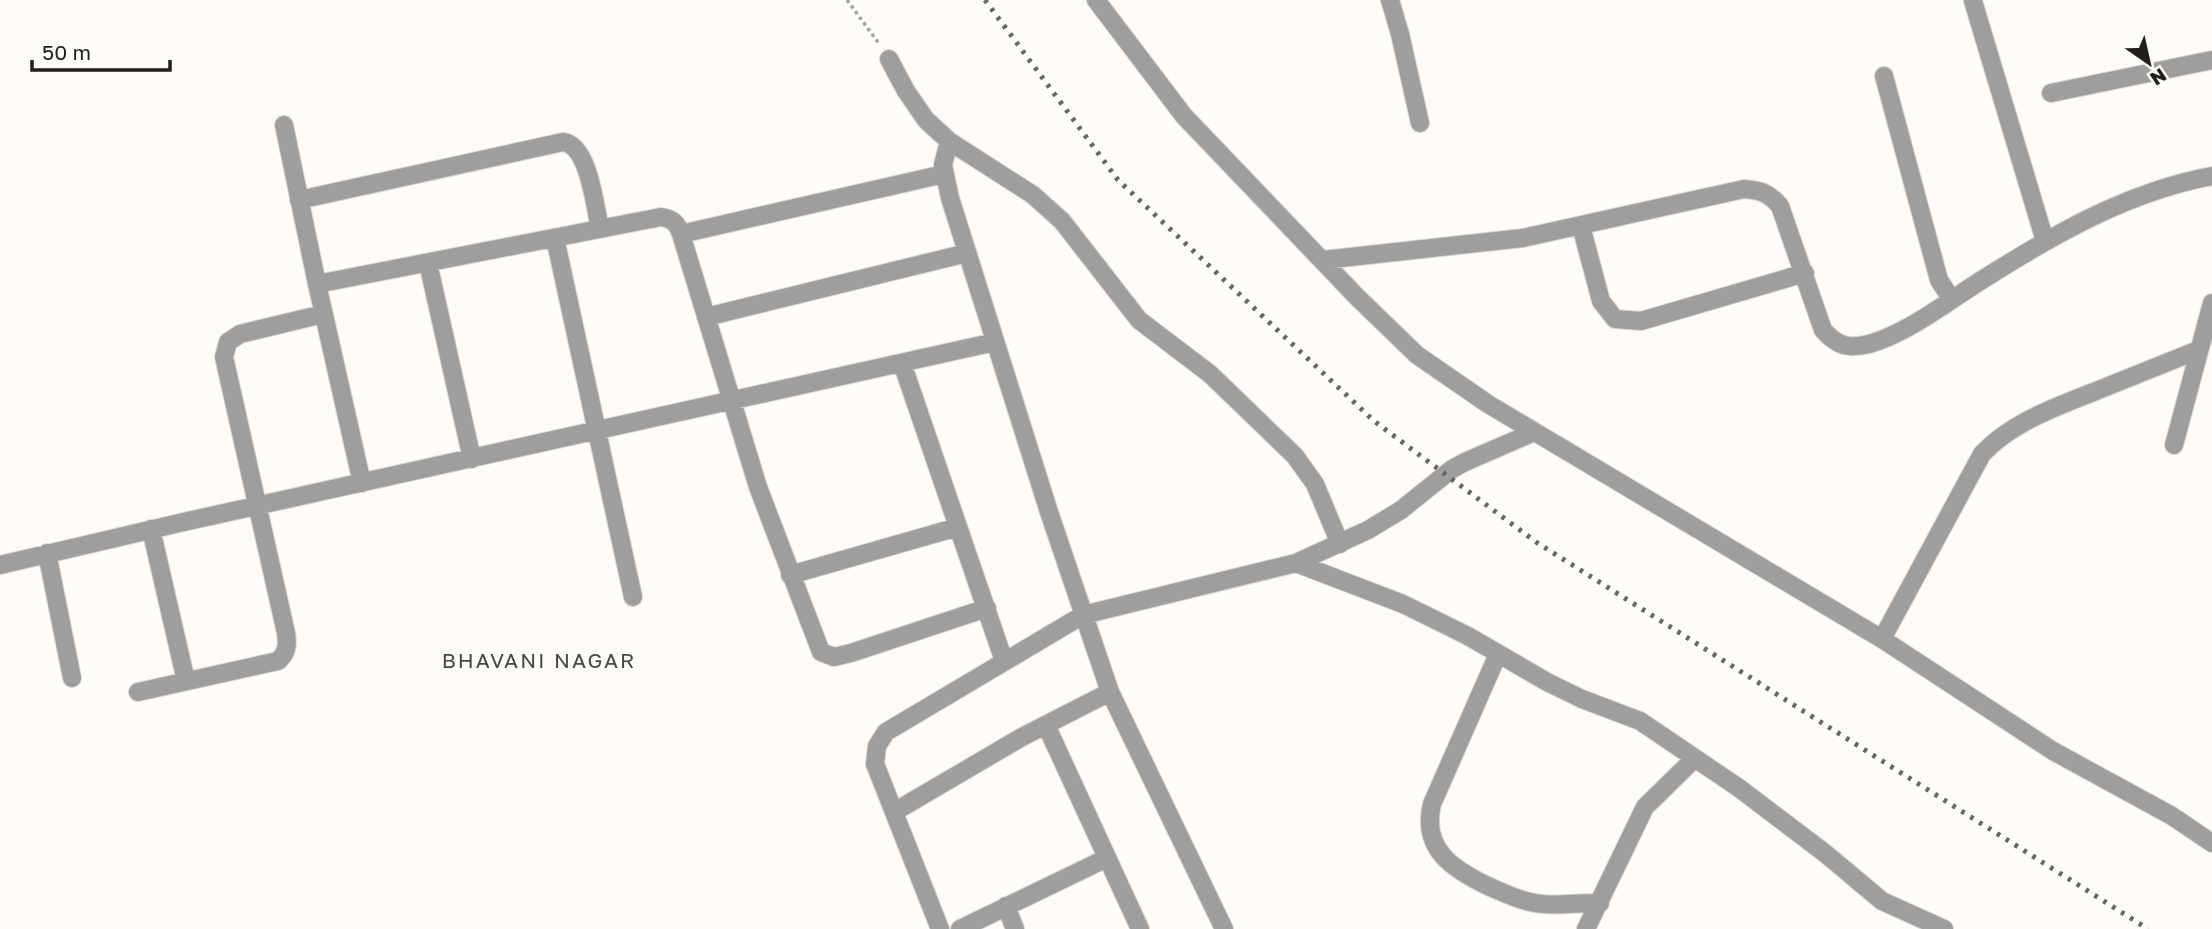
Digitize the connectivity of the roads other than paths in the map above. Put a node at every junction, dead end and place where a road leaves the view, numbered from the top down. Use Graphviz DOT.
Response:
graph roads {
  1 [pos="1096,0"];
  2 [pos="1391,0"];
  3 [pos="1973,1"];
  4 [pos="889,59"];
  5 [pos="2212,60"];
  6 [pos="1884,76"];
  7 [pos="2051,93"];
  8 [pos="1420,123"];
  9 [pos="284,125"];
  10 [pos="949,141"];
  11 [pos="944,174"];
  12 [pos="2212,176"];
  13 [pos="299,200"];
  14 [pos="1581,226"];
  15 [pos="600,229"];
  16 [pos="681,234"];
  17 [pos="555,238"];
  18 [pos="2045,241"];
  19 [pos="967,253"];
  20 [pos="1323,260"];
  21 [pos="428,263"];
  22 [pos="1805,273"];
  23 [pos="317,284"];
  24 [pos="1952,300"];
  25 [pos="2212,303"];
  26 [pos="323,314"];
  27 [pos="706,317"];
  28 [pos="995,342"];
  29 [pos="2198,350"];
  30 [pos="902,363"];
  31 [pos="732,402"];
  32 [pos="596,432"];
  33 [pos="1534,432"];
  34 [pos="2174,445"];
  35 [pos="472,458"];
  36 [pos="362,482"];
  37 [pos="256,506"];
  38 [pos="958,527"];
  39 [pos="151,529"];
  40 [pos="1340,544"];
  41 [pos="47,553"];
  42 [pos="1296,563"];
  43 [pos="0,565"];
  44 [pos="790,575"];
  45 [pos="633,597"];
  46 [pos="987,608"];
  47 [pos="1083,615"];
  48 [pos="1882,639"];
  49 [pos="1499,654"];
  50 [pos="1004,661"];
  51 [pos="72,678"];
  52 [pos="186,681"];
  53 [pos="138,692"];
  54 [pos="1110,692"];
  55 [pos="1046,725"];
  56 [pos="1695,758"];
  57 [pos="894,812"];
  58 [pos="2212,843"];
  59 [pos="1107,858"];
  60 [pos="1600,903"];
  61 [pos="1006,906"];
  62 [pos="940,929"];
  63 [pos="960,929"];
  64 [pos="1015,929"];
  65 [pos="1140,929"];
  66 [pos="1224,929"];
  67 [pos="1586,929"];
  68 [pos="1944,929"];
  1 -- 20 [label="street"];
  2 -- 8 [label="street"];
  3 -- 18 [label="street"];
  4 -- 10 [label="street"];
  5 -- 7 [label="street"];
  6 -- 24 [label="street"];
  9 -- 13 [label="street"];
  10 -- 11 [label="street"];
  10 -- 40 [label="street"];
  11 -- 16 [label="street"];
  11 -- 19 [label="street"];
  12 -- 18 [label="street"];
  13 -- 15 [label="street"];
  13 -- 23 [label="street"];
  14 -- 20 [label="street"];
  14 -- 22 [label="street"];
  14 -- 22 [label="street"];
  15 -- 16 [label="street"];
  15 -- 17 [label="street"];
  16 -- 27 [label="street"];
  17 -- 21 [label="street"];
  17 -- 32 [label="street"];
  18 -- 24 [label="street"];
  19 -- 27 [label="street"];
  19 -- 28 [label="street"];
  20 -- 33 [label="street"];
  21 -- 23 [label="street"];
  21 -- 35 [label="street"];
  22 -- 24 [label="street"];
  23 -- 26 [label="street"];
  25 -- 29 [label="street"];
  26 -- 36 [label="street"];
  26 -- 37 [label="street"];
  27 -- 31 [label="street"];
  28 -- 30 [label="street"];
  28 -- 47 [label="street"];
  29 -- 34 [label="street"];
  29 -- 48 [label="street"];
  30 -- 31 [label="street"];
  30 -- 38 [label="street"];
  31 -- 32 [label="street"];
  31 -- 44 [label="street"];
  32 -- 35 [label="street"];
  32 -- 45 [label="street"];
  33 -- 40 [label="street"];
  33 -- 48 [label="street"];
  35 -- 36 [label="street"];
  36 -- 37 [label="street"];
  37 -- 39 [label="street"];
  37 -- 52 [label="street"];
  38 -- 44 [label="street"];
  38 -- 46 [label="street"];
  39 -- 41 [label="street"];
  39 -- 52 [label="street"];
  40 -- 42 [label="street"];
  41 -- 43 [label="street"];
  41 -- 51 [label="street"];
  42 -- 47 [label="street"];
  42 -- 49 [label="street"];
  44 -- 46 [label="street"];
  46 -- 50 [label="street"];
  47 -- 50 [label="street"];
  47 -- 54 [label="street"];
  48 -- 58 [label="street"];
  49 -- 56 [label="street"];
  49 -- 60 [label="street"];
  50 -- 57 [label="street"];
  52 -- 53 [label="street"];
  54 -- 55 [label="street"];
  54 -- 66 [label="street"];
  55 -- 57 [label="street"];
  55 -- 59 [label="street"];
  56 -- 60 [label="street"];
  56 -- 68 [label="street"];
  57 -- 62 [label="street"];
  59 -- 61 [label="street"];
  59 -- 65 [label="street"];
  60 -- 67 [label="street"];
  61 -- 63 [label="street"];
  61 -- 64 [label="street"];
}
